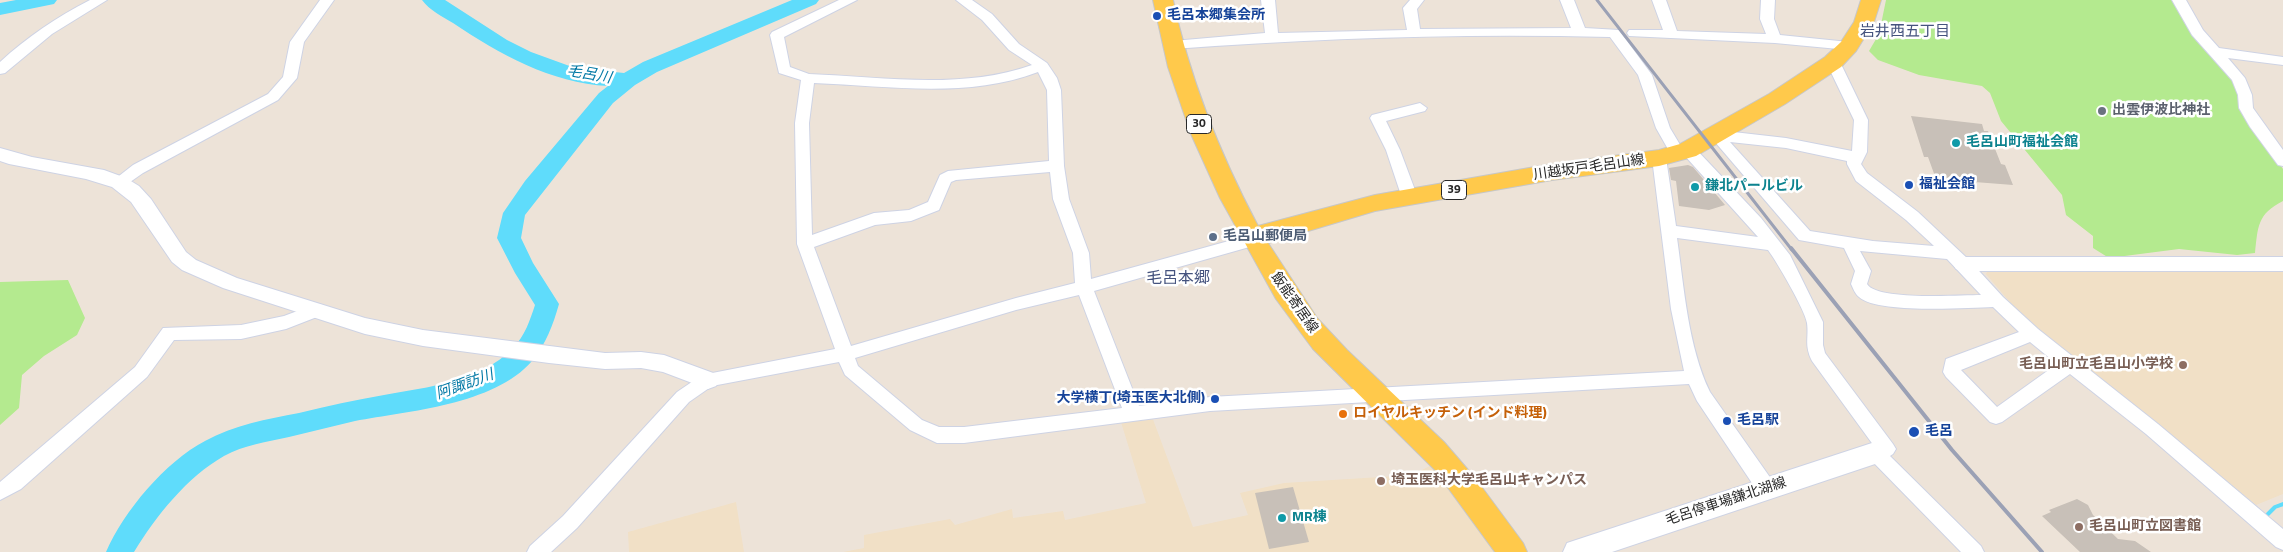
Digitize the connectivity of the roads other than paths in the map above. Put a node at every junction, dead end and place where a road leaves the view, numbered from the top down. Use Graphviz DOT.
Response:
graph roads {
  1 [pos="100,0"];
  2 [pos="327,0"];
  3 [pos="850,0"];
  4 [pos="963,0"];
  5 [pos="1163,0"];
  6 [pos="1268,0"];
  7 [pos="1417,0"];
  8 [pos="1567,0"];
  9 [pos="1659,0"];
  10 [pos="1768,0"];
  11 [pos="1871,0"];
  12 [pos="2179,0"];
  13 [pos="1579,31"];
  14 [pos="1414,33"];
  15 [pos="1634,34"];
  16 [pos="1672,35"];
  17 [pos="1272,37"];
  18 [pos="1775,39"];
  19 [pos="1173,45"];
  20 [pos="1849,46"];
  21 [pos="2218,52"];
  22 [pos="2283,61"];
  23 [pos="1833,62"];
  24 [pos="1042,66"];
  25 [pos="0,70"];
  26 [pos="808,78"];
  27 [pos="1420,108"];
  28 [pos="1716,135"];
  29 [pos="0,154"];
  30 [pos="1675,154"];
  31 [pos="1855,157"];
  32 [pos="2283,160"];
  33 [pos="1057,166"];
  34 [pos="118,182"];
  35 [pos="1410,198"];
  36 [pos="1669,231"];
  37 [pos="1254,240"];
  38 [pos="805,244"];
  39 [pos="1852,244"];
  40 [pos="1774,245"];
  41 [pos="1957,258"];
  42 [pos="2283,264"];
  43 [pos="1084,287"];
  44 [pos="1997,301"];
  45 [pos="316,310"];
  46 [pos="2032,334"];
  47 [pos="845,354"];
  48 [pos="2070,364"];
  49 [pos="1694,377"];
  50 [pos="708,380"];
  51 [pos="1377,394"];
  52 [pos="1133,412"];
  53 [pos="1875,453"];
  54 [pos="1767,489"];
  55 [pos="0,492"];
  56 [pos="2283,541"];
  57 [pos="537,552"];
  58 [pos="1512,552"];
  59 [pos="1576,552"];
  60 [pos="1974,552"];
  1 -- 25 [label="street"];
  2 -- 34 [label="street"];
  3 -- 26 [label="street"];
  4 -- 24 [label="street"];
  5 -- 19 [label="main road, 飯能寄居線 / 30"];
  6 -- 17 [label="street"];
  7 -- 14 [label="street"];
  8 -- 13 [label="street"];
  9 -- 16 [label="street"];
  10 -- 18 [label="street"];
  11 -- 20 [label="main road, 川越坂戸毛呂山線 / 39"];
  12 -- 21 [label="street"];
  13 -- 14 [label="street"];
  13 -- 30 [label="street"];
  14 -- 17 [label="street"];
  15 -- 16 [label="street"];
  16 -- 18 [label="street"];
  17 -- 19 [label="street"];
  18 -- 20 [label="street"];
  19 -- 37 [label="main road, 飯能寄居線 / 30"];
  20 -- 23 [label="main road, 川越坂戸毛呂山線 / 39"];
  21 -- 22 [label="street"];
  21 -- 32 [label="street"];
  23 -- 28 [label="main road, 川越坂戸毛呂山線 / 39"];
  23 -- 31 [label="street"];
  24 -- 26 [label="street"];
  24 -- 33 [label="street"];
  26 -- 38 [label="street"];
  27 -- 35 [label="street"];
  28 -- 30 [label="main road, 川越坂戸毛呂山線 / 39"];
  28 -- 31 [label="street"];
  28 -- 39 [label="street"];
  29 -- 34 [label="street"];
  30 -- 35 [label="main road, 川越坂戸毛呂山線 / 39"];
  30 -- 36 [label="street"];
  30 -- 40 [label="street"];
  31 -- 41 [label="street"];
  33 -- 38 [label="street"];
  33 -- 43 [label="street"];
  34 -- 45 [label="street"];
  35 -- 37 [label="main road, 川越坂戸毛呂山線 / 39"];
  36 -- 40 [label="street"];
  36 -- 49 [label="street"];
  37 -- 43 [label="street"];
  37 -- 51 [label="main road, 飯能寄居線 / 30"];
  38 -- 47 [label="street"];
  39 -- 41 [label="street"];
  39 -- 44 [label="street"];
  40 -- 53 [label="street"];
  41 -- 42 [label="street"];
  41 -- 44 [label="street"];
  43 -- 47 [label="street"];
  43 -- 52 [label="street"];
  44 -- 46 [label="street"];
  45 -- 50 [label="street"];
  45 -- 55 [label="street"];
  46 -- 48 [label="street"];
  46 -- 48 [label="street"];
  47 -- 50 [label="street"];
  47 -- 52 [label="street"];
  48 -- 56 [label="street"];
  49 -- 51 [label="street"];
  49 -- 54 [label="street"];
  50 -- 57 [label="street"];
  51 -- 52 [label="street"];
  51 -- 58 [label="main road, 飯能寄居線 / 30"];
  53 -- 54 [label="main road, 毛呂停車場鎌北湖線"];
  53 -- 60 [label="street"];
  54 -- 59 [label="main road, 毛呂停車場鎌北湖線"];
}
